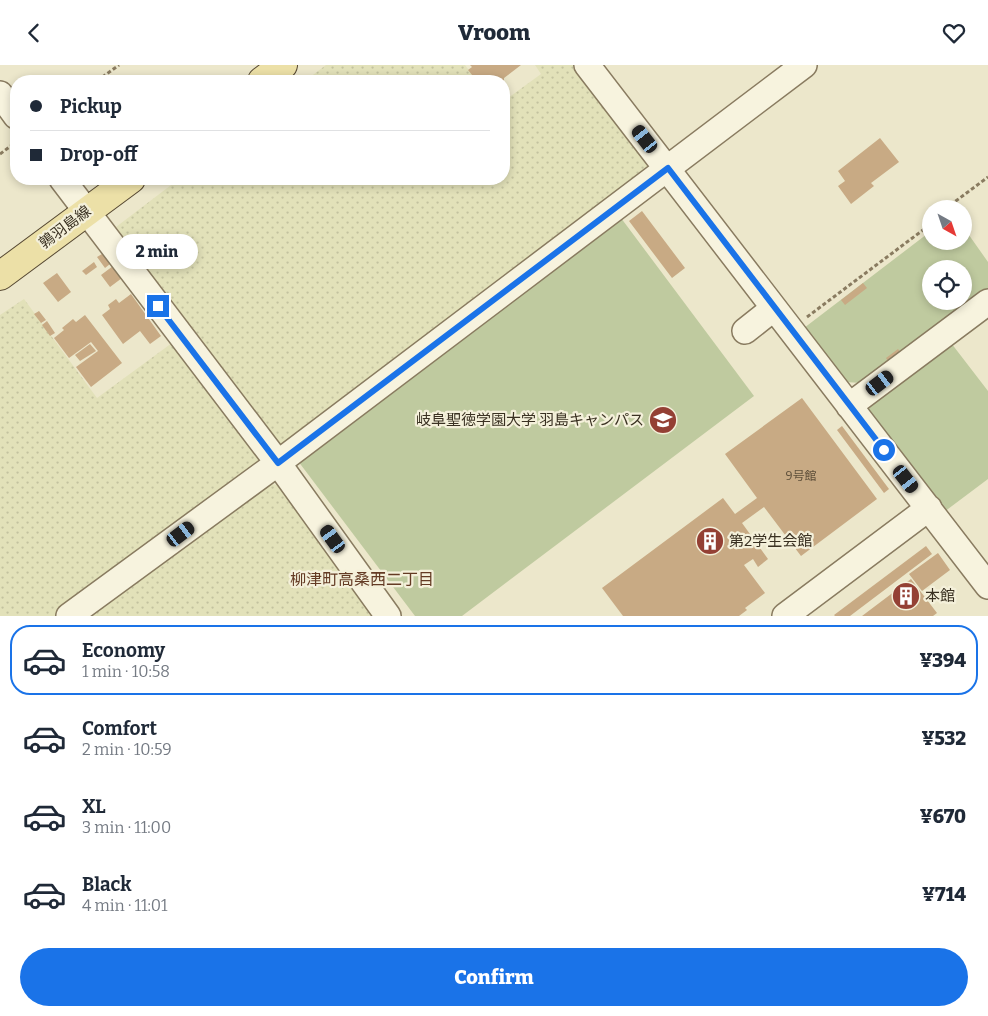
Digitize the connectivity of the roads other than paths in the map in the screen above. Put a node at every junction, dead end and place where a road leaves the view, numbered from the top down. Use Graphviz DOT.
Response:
graph roads {
  1 [pos="283,65"];
  2 [pos="587,65"];
  3 [pos="804,65"];
  4 [pos="270,75"];
  5 [pos="0,94"];
  6 [pos="10,108"];
  7 [pos="668,168"];
  8 [pos="66,185"];
  9 [pos="123,185"];
  10 [pos="86,212"];
  11 [pos="0,276"];
  12 [pos="988,303"];
  13 [pos="774,308"];
  14 [pos="745,331"];
  15 [pos="849,406"];
  16 [pos="278,463"];
  17 [pos="929,508"];
  18 [pos="988,586"];
  19 [pos="69,616"];
  20 [pos="388,616"];
  21 [pos="785,616"];
  1 -- 4 [label="main road"];
  2 -- 7 [label="street"];
  3 -- 7 [label="street"];
  5 -- 6 [label="street"];
  7 -- 13 [label="street"];
  7 -- 16 [label="street"];
  8 -- 10 [label="street"];
  9 -- 10 [label="main road, 鶉羽島線"];
  10 -- 11 [label="main road, 鶉羽島線"];
  10 -- 16 [label="street"];
  12 -- 15 [label="street"];
  13 -- 14 [label="street"];
  13 -- 15 [label="street"];
  15 -- 17 [label="street"];
  16 -- 19 [label="street"];
  16 -- 20 [label="street"];
  17 -- 18 [label="street"];
  17 -- 21 [label="street"];
}
